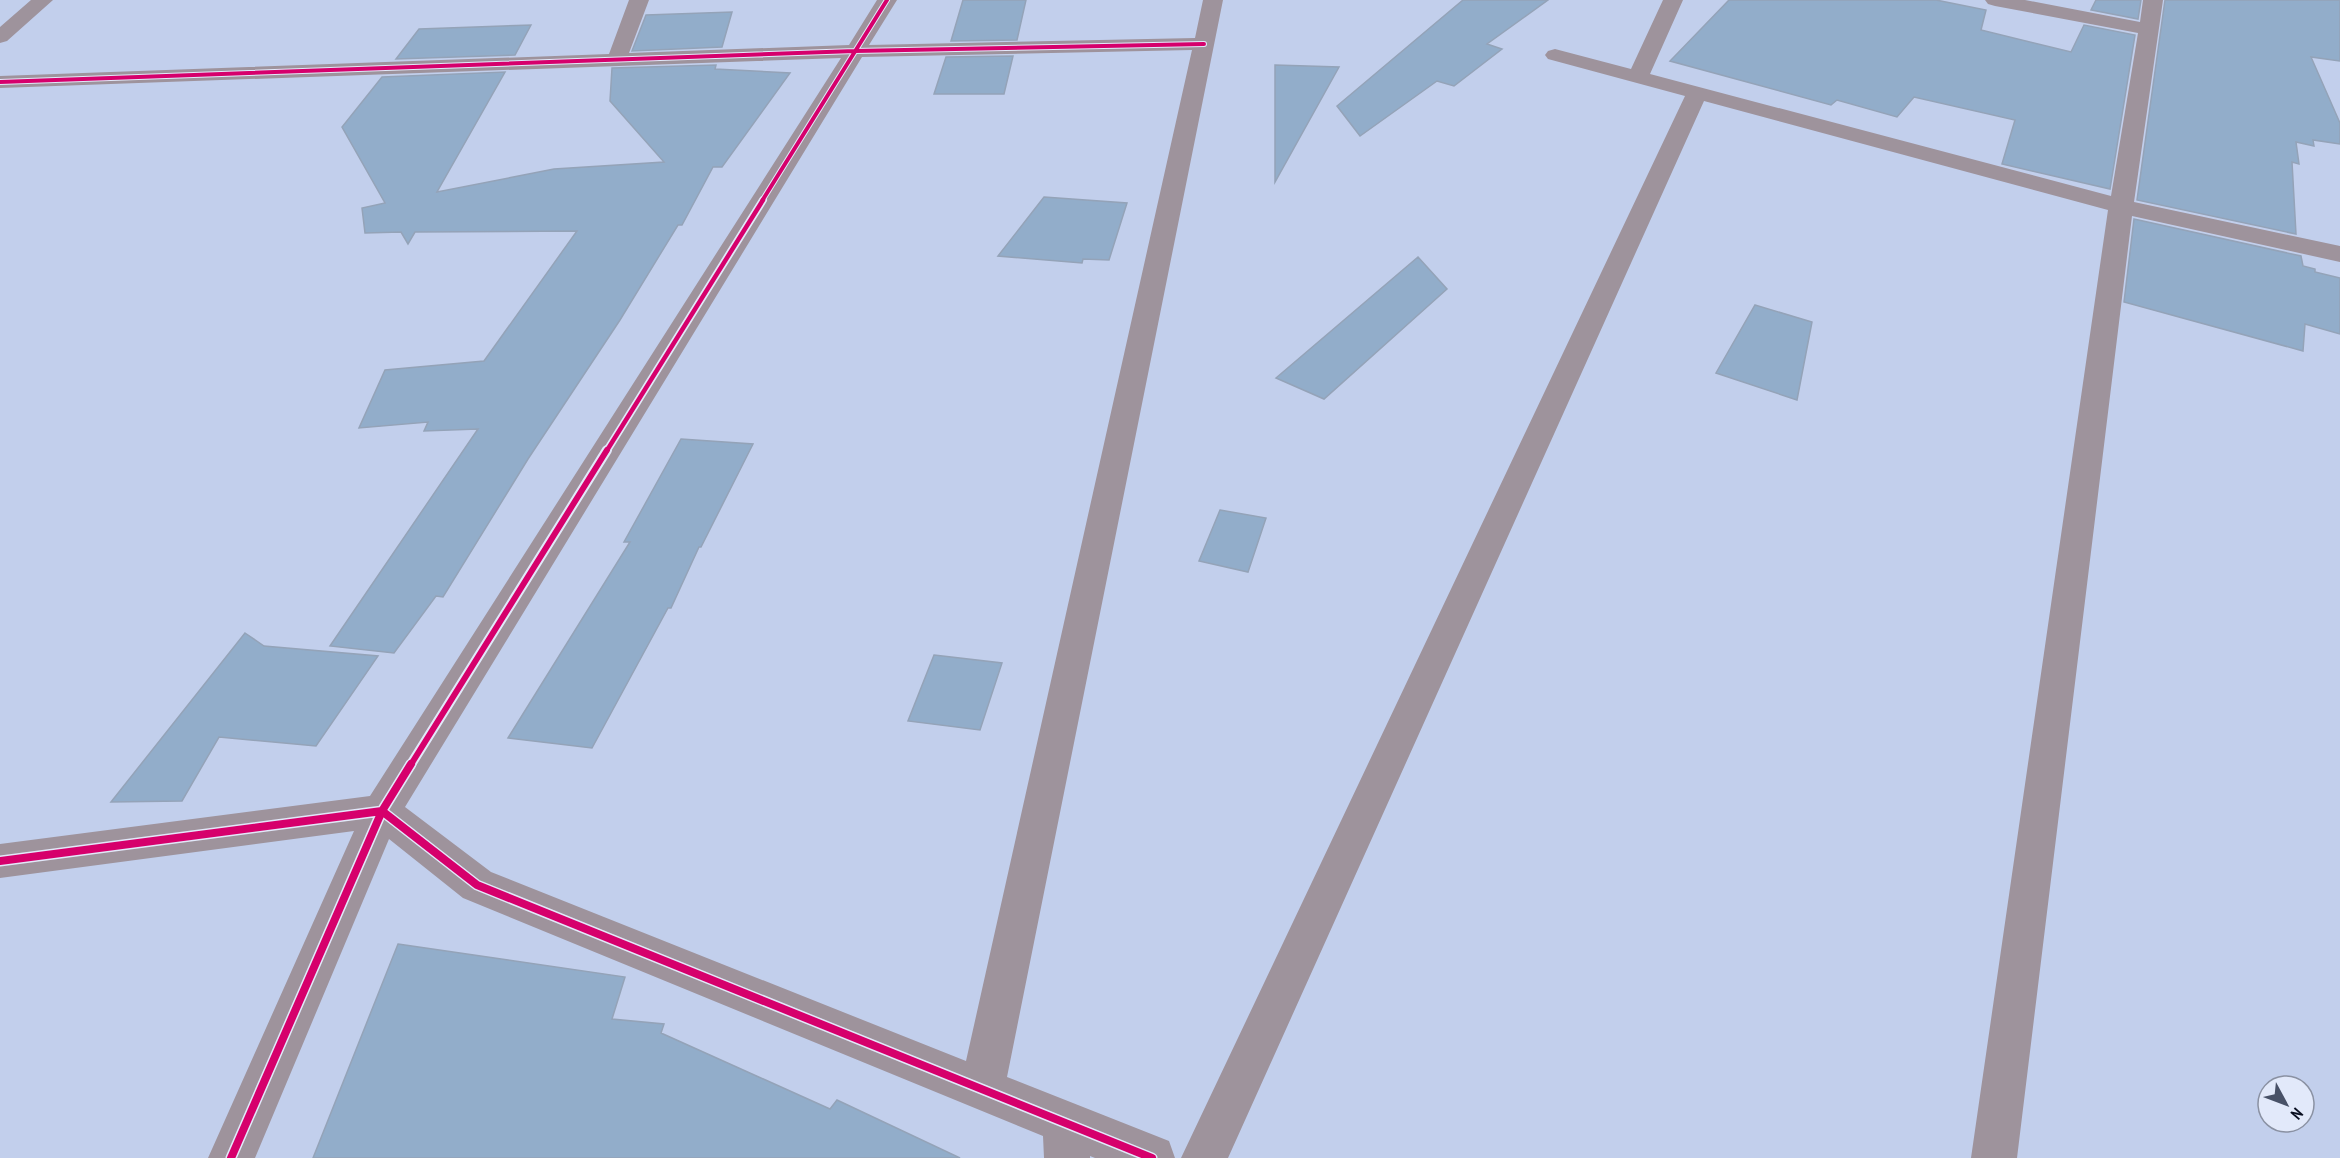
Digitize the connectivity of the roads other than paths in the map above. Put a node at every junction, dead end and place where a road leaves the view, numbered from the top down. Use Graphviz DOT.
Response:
graph roads {
  1 [pos="42,0"];
  2 [pos="639,0"];
  3 [pos="887,0"];
  4 [pos="1213,0"];
  5 [pos="1673,0"];
  6 [pos="1995,0"];
  7 [pos="2151,15"];
  8 [pos="0,37"];
  9 [pos="1204,44"];
  10 [pos="855,51"];
  11 [pos="1555,54"];
  12 [pos="617,59"];
  13 [pos="1638,77"];
  14 [pos="0,82"];
  15 [pos="1697,93"];
  16 [pos="2121,207"];
  17 [pos="2340,254"];
  18 [pos="382,811"];
  19 [pos="0,861"];
  20 [pos="982,1089"];
  21 [pos="1066,1140"];
  22 [pos="231,1158"];
  23 [pos="1152,1158"];
  24 [pos="1204,1158"];
  25 [pos="1994,1158"];
  1 -- 8 [label="street"];
  2 -- 12 [label="street"];
  3 -- 10 [label="street"];
  4 -- 9 [label="street"];
  5 -- 13 [label="street"];
  6 -- 7 [label="street"];
  7 -- 16 [label="street"];
  9 -- 10 [label="street"];
  9 -- 20 [label="street"];
  10 -- 12 [label="street"];
  10 -- 18 [label="street"];
  11 -- 13 [label="street"];
  12 -- 14 [label="street"];
  13 -- 15 [label="street"];
  15 -- 16 [label="street"];
  15 -- 24 [label="street"];
  16 -- 17 [label="street"];
  16 -- 25 [label="street"];
  18 -- 19 [label="street"];
  18 -- 20 [label="street"];
  18 -- 22 [label="street"];
  20 -- 21 [label="street"];
  21 -- 23 [label="street"];
}
